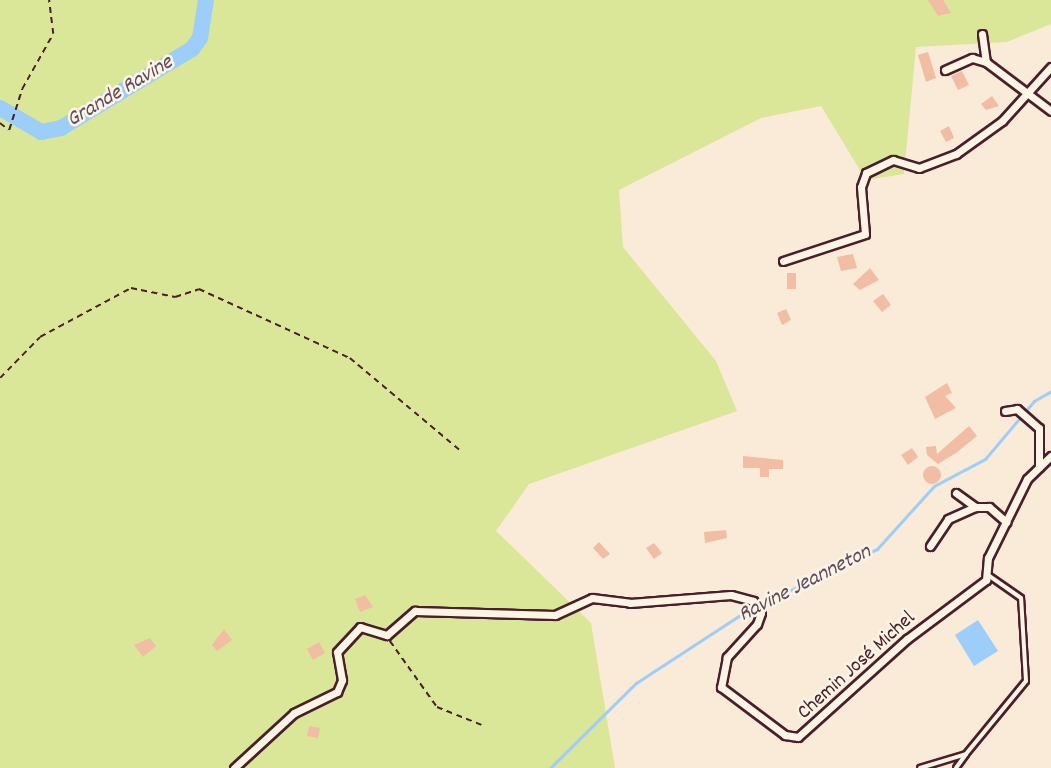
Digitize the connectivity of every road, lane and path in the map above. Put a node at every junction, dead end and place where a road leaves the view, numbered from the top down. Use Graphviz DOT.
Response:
graph roads {
  1 [pos="49,0"];
  2 [pos="982,34"];
  3 [pos="986,62"];
  4 [pos="1051,67"];
  5 [pos="945,70"];
  6 [pos="1025,96"];
  7 [pos="1051,111"];
  8 [pos="0,123"];
  9 [pos="783,261"];
  10 [pos="0,378"];
  11 [pos="1005,411"];
  12 [pos="462,452"];
  13 [pos="1051,456"];
  14 [pos="1039,467"];
  15 [pos="956,493"];
  16 [pos="975,507"];
  17 [pos="1006,522"];
  18 [pos="930,546"];
  19 [pos="988,575"];
  20 [pos="387,635"];
  21 [pos="482,725"];
  22 [pos="966,754"];
  23 [pos="234,768"];
  24 [pos="920,768"];
  25 [pos="956,768"];
  1 -- 8 [label="path"];
  2 -- 3 [label="street"];
  3 -- 5 [label="street"];
  3 -- 6 [label="street"];
  4 -- 6 [label="street"];
  6 -- 7 [label="street"];
  6 -- 9 [label="street"];
  10 -- 12 [label="path"];
  11 -- 14 [label="street"];
  13 -- 14 [label="street"];
  14 -- 17 [label="street"];
  15 -- 16 [label="street"];
  16 -- 17 [label="street"];
  16 -- 18 [label="street"];
  17 -- 19 [label="street"];
  19 -- 20 [label="street, Chemin José Michel"];
  19 -- 22 [label="lane"];
  20 -- 21 [label="path"];
  20 -- 23 [label="street"];
  22 -- 24 [label="lane"];
  22 -- 25 [label="lane"];
}
